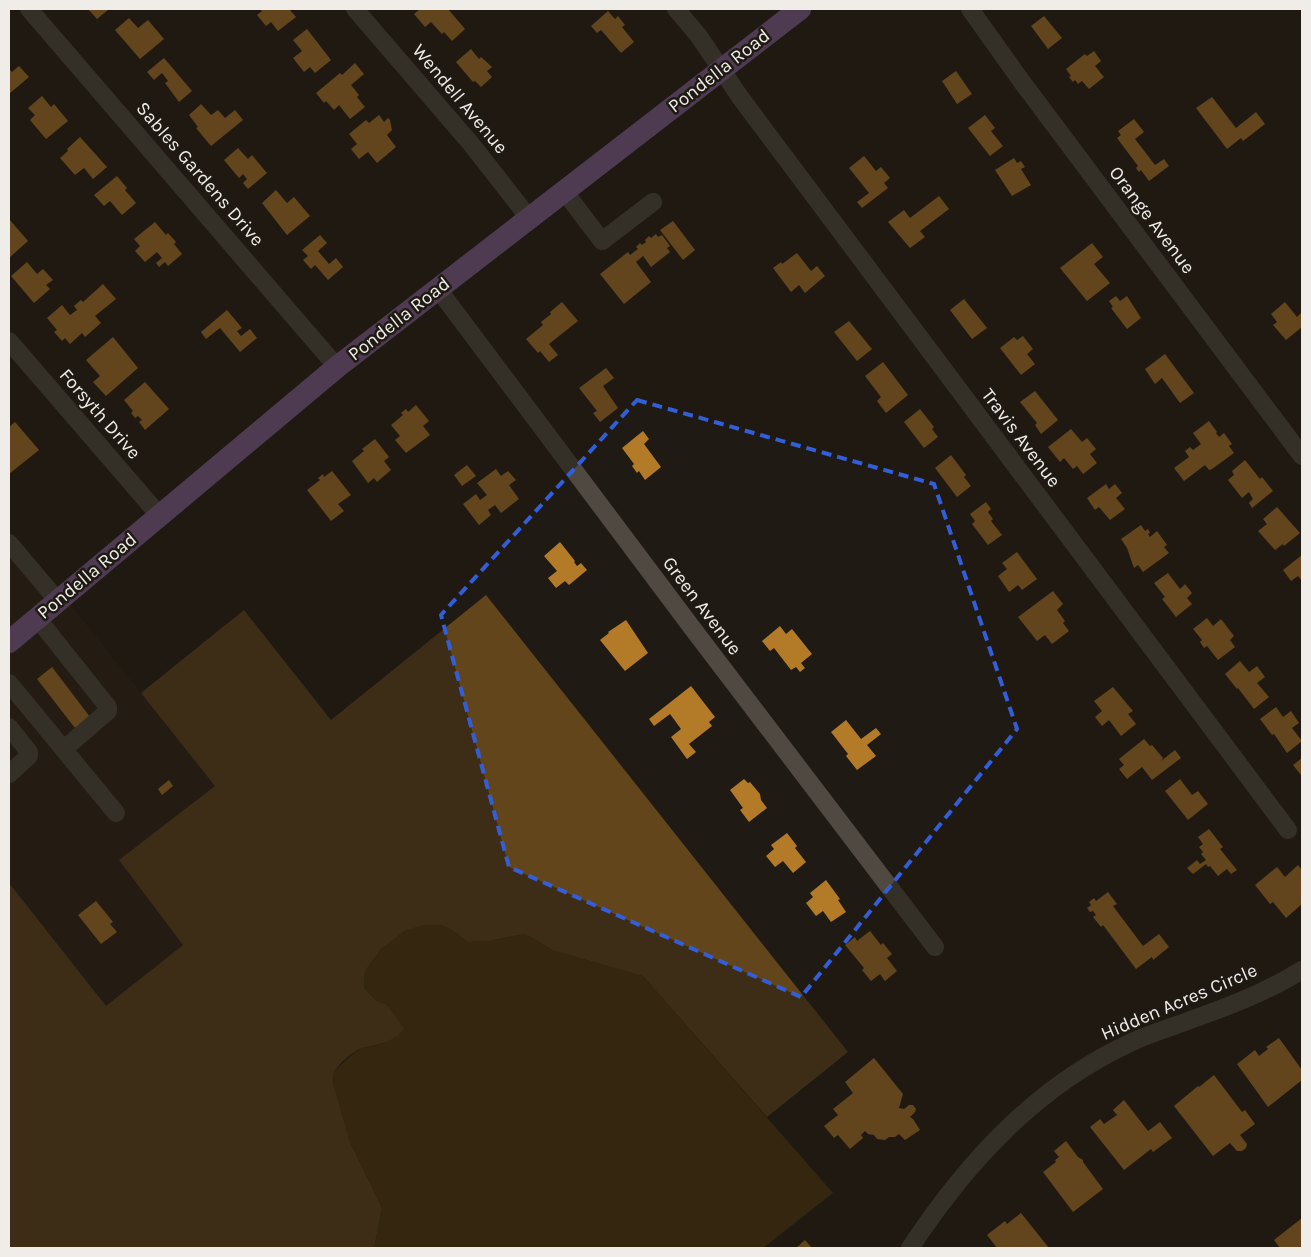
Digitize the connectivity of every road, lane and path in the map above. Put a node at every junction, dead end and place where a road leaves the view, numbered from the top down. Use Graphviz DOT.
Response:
graph roads {
  1 [pos="30,9"];
  2 [pos="355,9"];
  3 [pos="676,9"];
  4 [pos="800,9"];
  5 [pos="970,9"];
  6 [pos="721,70"];
  7 [pos="564,191"];
  8 [pos="653,202"];
  9 [pos="529,218"];
  10 [pos="438,289"];
  11 [pos="9,341"];
  12 [pos="337,367"];
  13 [pos="1302,456"];
  14 [pos="159,515"];
  15 [pos="9,543"];
  16 [pos="15,562"];
  17 [pos="58,601"];
  18 [pos="37,618"];
  19 [pos="9,642"];
  20 [pos="9,683"];
  21 [pos="36,717"];
  22 [pos="12,730"];
  23 [pos="64,749"];
  24 [pos="9,774"];
  25 [pos="116,813"];
  26 [pos="1288,830"];
  27 [pos="935,947"];
  28 [pos="1302,970"];
  29 [pos="910,1248"];
  1 -- 12 [label="street, Sables Gardens Drive"];
  2 -- 9 [label="street, Wendell Avenue"];
  3 -- 6 [label="street, Travis Avenue"];
  4 -- 6 [label="main road, Pondella Road"];
  5 -- 13 [label="street, Orange Avenue"];
  6 -- 7 [label="main road, Pondella Road"];
  6 -- 26 [label="street, Travis Avenue"];
  7 -- 8 [label="street"];
  7 -- 9 [label="main road, Pondella Road"];
  9 -- 10 [label="main road, Pondella Road"];
  10 -- 12 [label="main road, Pondella Road"];
  10 -- 27 [label="street, Green Avenue"];
  11 -- 14 [label="street, Forsyth Drive"];
  12 -- 14 [label="main road, Pondella Road"];
  14 -- 17 [label="main road, Pondella Road"];
  15 -- 16 [label="street"];
  16 -- 17 [label="street"];
  17 -- 18 [label="main road, Pondella Road"];
  18 -- 19 [label="main road, Pondella Road"];
  18 -- 23 [label="street"];
  20 -- 21 [label="street"];
  21 -- 22 [label="street"];
  21 -- 23 [label="street"];
  22 -- 24 [label="street"];
  23 -- 25 [label="street"];
  28 -- 29 [label="street, Hidden Acres Circle"];
}
